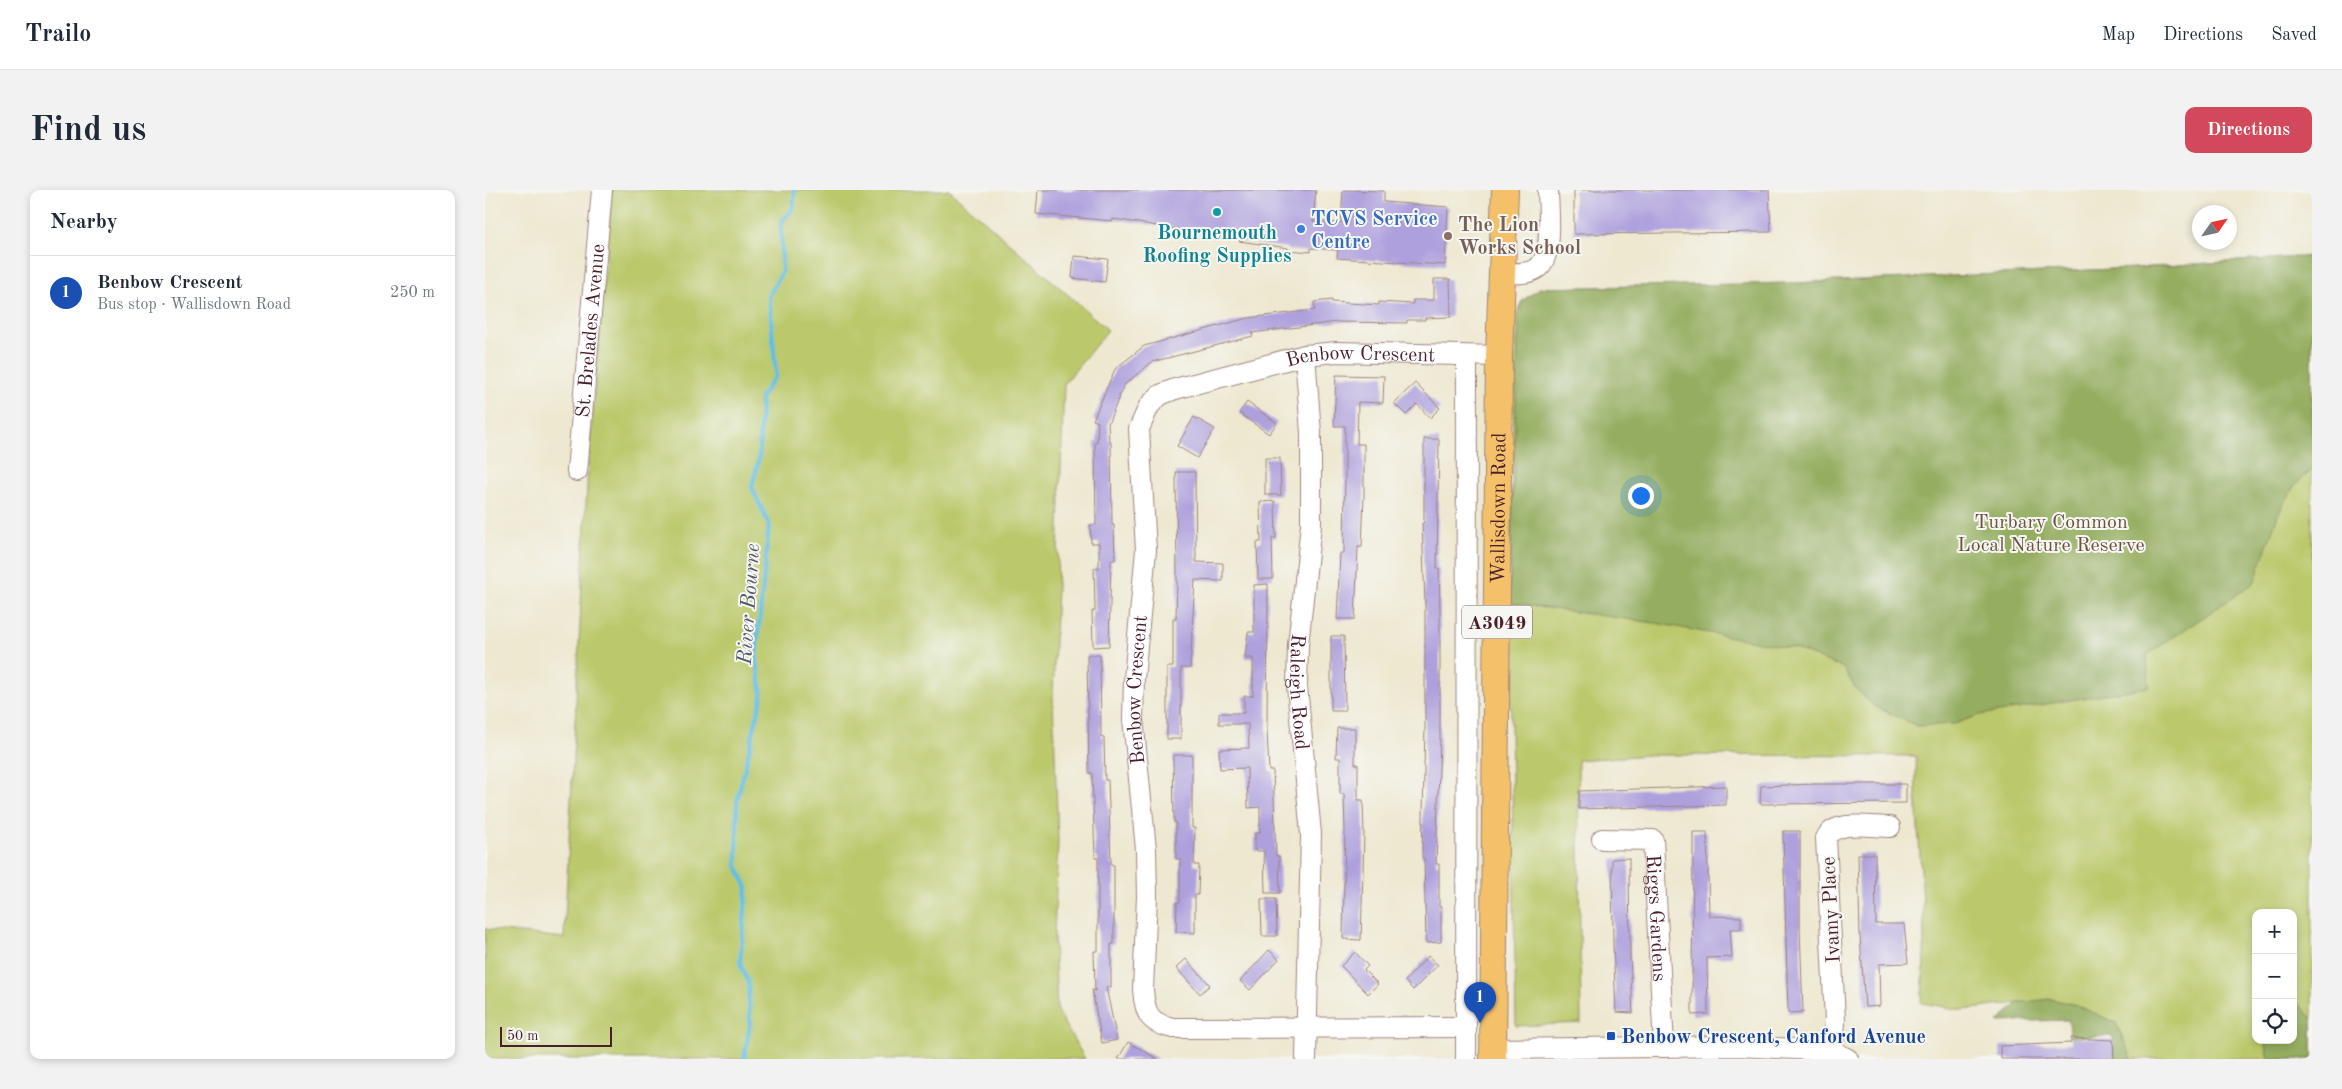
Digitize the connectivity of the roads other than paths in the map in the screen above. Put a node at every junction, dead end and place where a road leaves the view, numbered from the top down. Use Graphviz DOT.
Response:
graph roads {
  1 [pos="602,190"];
  2 [pos="1505,190"];
  3 [pos="1548,190"];
  4 [pos="1501,273"];
  5 [pos="1305,354"];
  6 [pos="1467,356"];
  7 [pos="1499,356"];
  8 [pos="577,472"];
  9 [pos="1891,828"];
  10 [pos="1602,840"];
  11 [pos="1465,952"];
  12 [pos="1493,953"];
  13 [pos="1466,1027"];
  14 [pos="1306,1028"];
  15 [pos="1663,1046"];
  16 [pos="1640,1053"];
  17 [pos="1493,1054"];
  18 [pos="1840,1055"];
  19 [pos="1306,1059"];
  20 [pos="1466,1059"];
  1 -- 8 [label="street, St. Brelades Avenue"];
  2 -- 4 [label="main road, Wallisdown Road / A3049"];
  3 -- 4 [label="street"];
  4 -- 7 [label="main road, Wallisdown Road / A3049"];
  5 -- 6 [label="street, Benbow Crescent"];
  5 -- 14 [label="street, Raleigh Road"];
  5 -- 14 [label="street, Benbow Crescent"];
  6 -- 7 [label="street, Benbow Crescent"];
  6 -- 11 [label="street, Wallisdown Road"];
  7 -- 12 [label="main road, Wallisdown Road / A3049"];
  9 -- 18 [label="street, Ivamy Place"];
  10 -- 15 [label="street, Riggs Gardens"];
  11 -- 12 [label="street"];
  11 -- 13 [label="street, Wallisdown Road"];
  12 -- 17 [label="main road, Wallisdown Road / A3049"];
  13 -- 14 [label="street, Benbow Crescent"];
  13 -- 20 [label="street, Wallisdown Road"];
  14 -- 19 [label="street, Raleigh Road"];
  15 -- 16 [label="street"];
  15 -- 18 [label="street"];
  16 -- 17 [label="street"];
}
